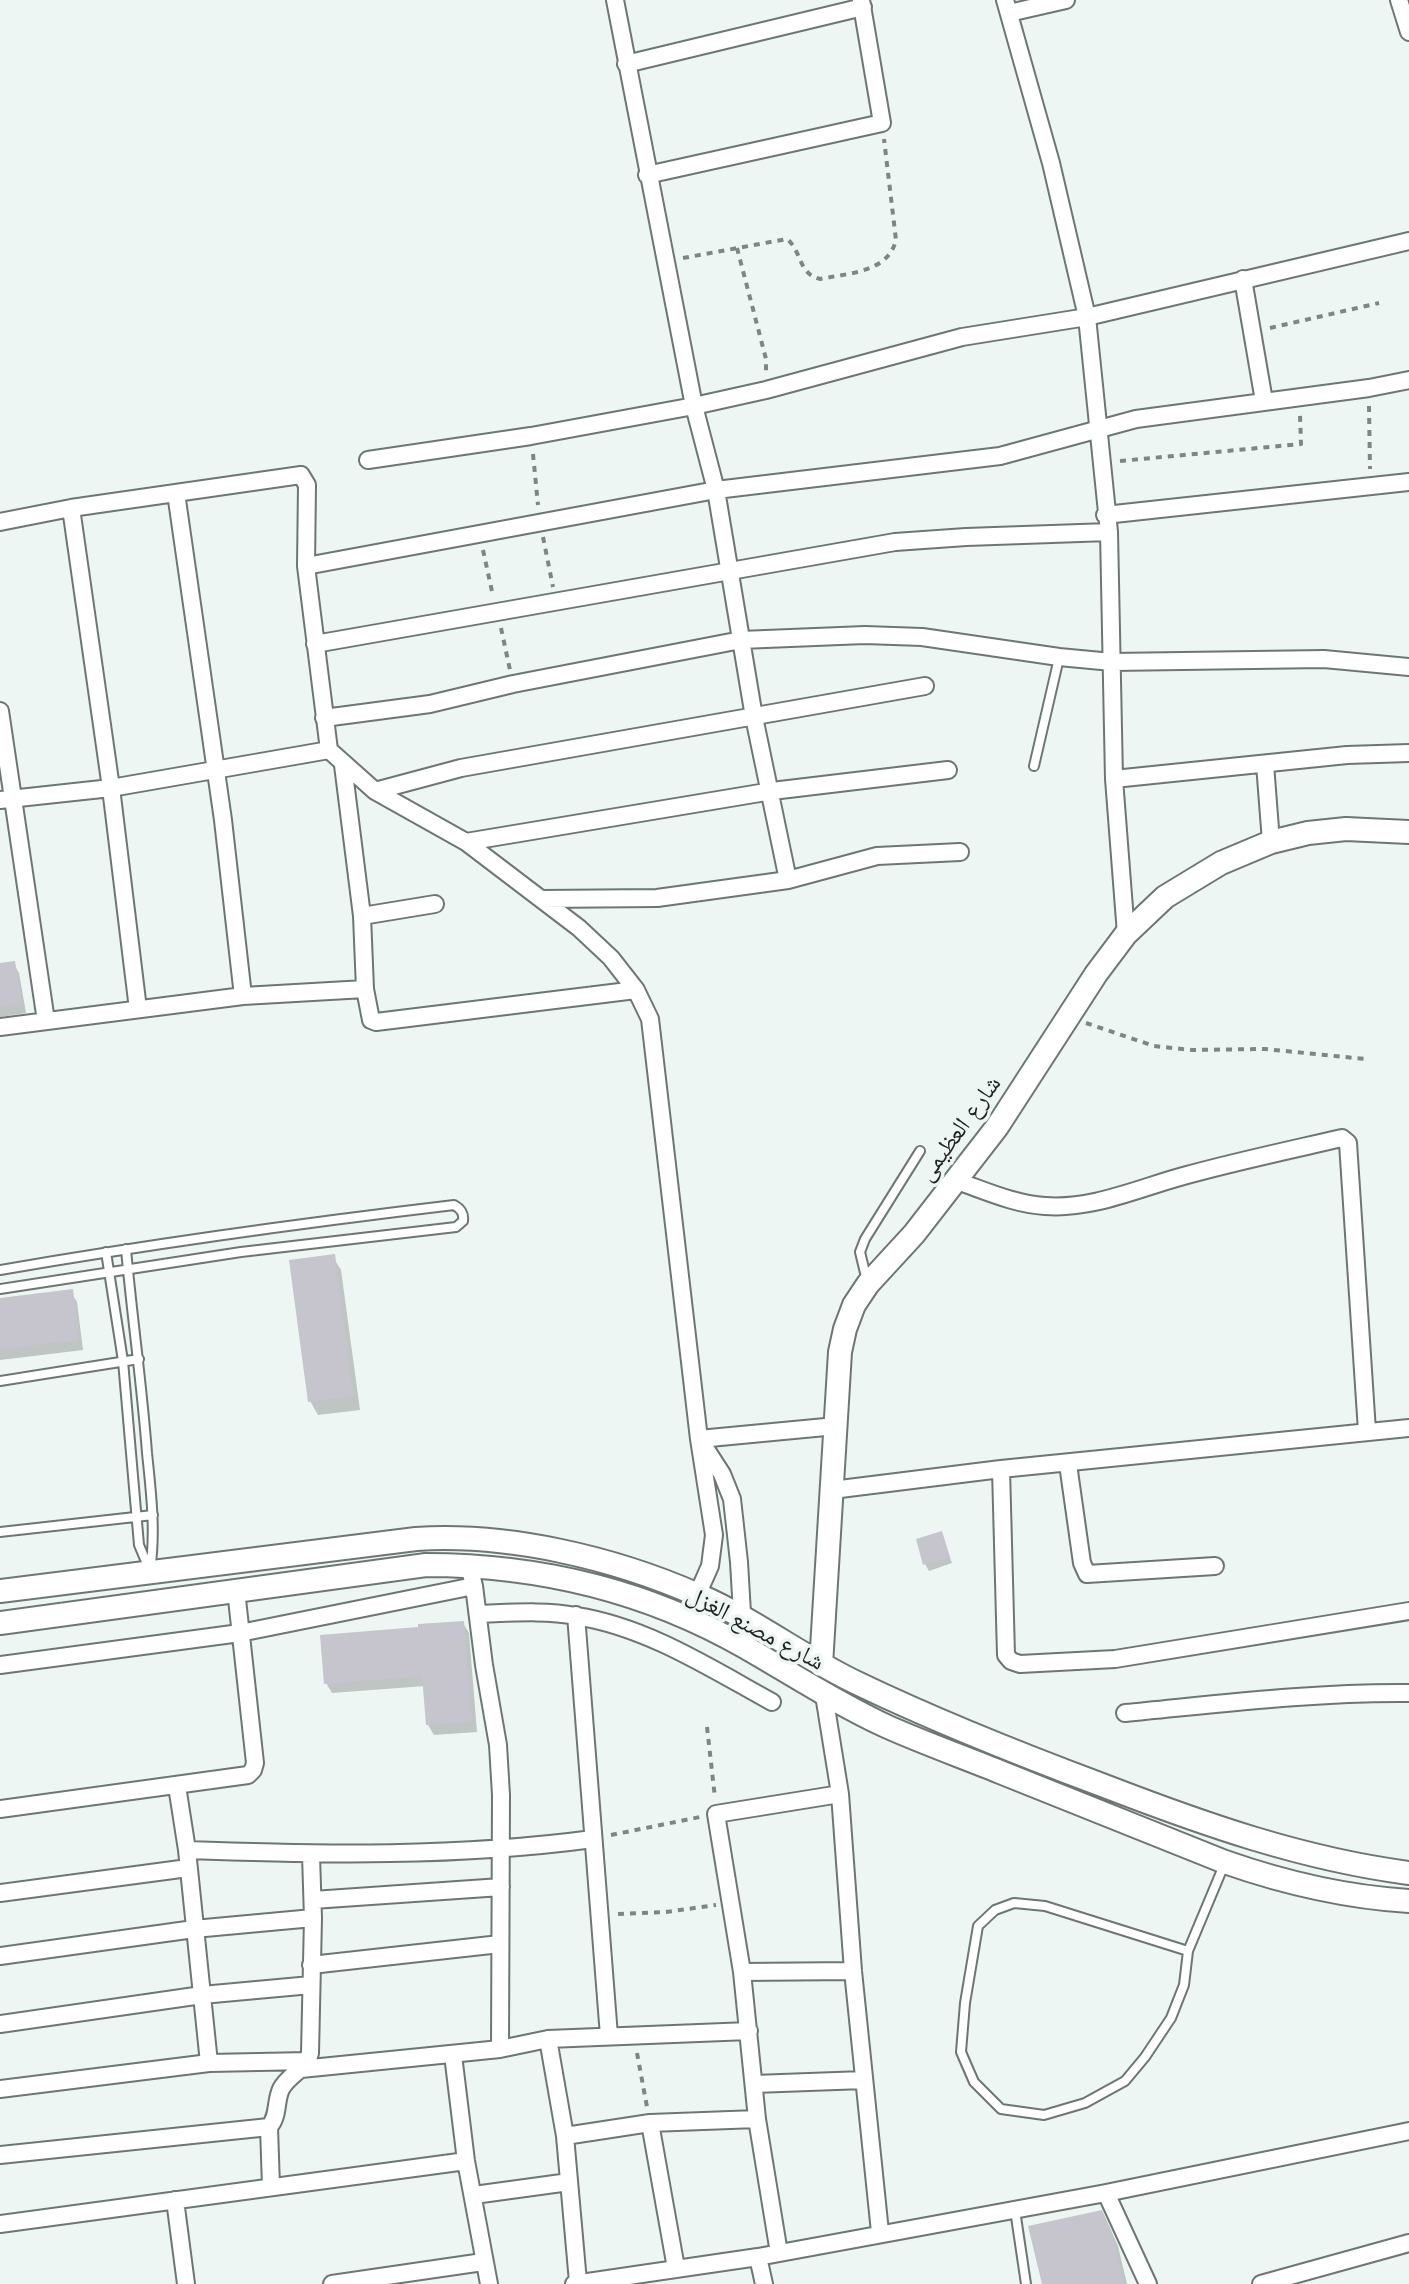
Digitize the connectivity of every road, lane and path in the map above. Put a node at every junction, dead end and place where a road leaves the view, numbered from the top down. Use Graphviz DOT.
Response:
graph roads {
  1 [pos="615,0"];
  2 [pos="1066,0"];
  3 [pos="1399,0"];
  4 [pos="862,4"];
  5 [pos="1007,6"];
  6 [pos="1409,32"];
  7 [pos="626,64"];
  8 [pos="882,123"];
  9 [pos="647,175"];
  10 [pos="1409,241"];
  11 [pos="737,248"];
  12 [pos="665,262"];
  13 [pos="1243,279"];
  14 [pos="1379,303"];
  15 [pos="1087,317"];
  16 [pos="1252,332"];
  17 [pos="1409,380"];
  18 [pos="1369,388"];
  19 [pos="766,390"];
  20 [pos="1300,397"];
  21 [pos="1264,401"];
  22 [pos="694,406"];
  23 [pos="1100,428"];
  24 [pos="531,436"];
  25 [pos="368,460"];
  26 [pos="1103,462"];
  27 [pos="1409,482"];
  28 [pos="1370,486"];
  29 [pos="716,490"];
  30 [pos="176,493"];
  31 [pos="71,508"];
  32 [pos="1105,515"];
  33 [pos="539,521"];
  34 [pos="0,522"];
  35 [pos="1109,532"];
  36 [pos="479,534"];
  37 [pos="306,566"];
  38 [pos="729,572"];
  39 [pos="555,601"];
  40 [pos="497,614"];
  41 [pos="741,640"];
  42 [pos="315,644"];
  43 [pos="1059,657"];
  44 [pos="1112,662"];
  45 [pos="1409,667"];
  46 [pos="513,684"];
  47 [pos="925,686"];
  48 [pos="0,711"];
  49 [pos="754,717"];
  50 [pos="324,718"];
  51 [pos="329,750"];
  52 [pos="1409,753"];
  53 [pos="1265,764"];
  54 [pos="343,765"];
  55 [pos="1034,766"];
  56 [pos="948,770"];
  57 [pos="215,771"];
  58 [pos="1114,779"];
  59 [pos="111,788"];
  60 [pos="375,791"];
  61 [pos="772,791"];
  62 [pos="7,799"];
  63 [pos="1409,832"];
  64 [pos="466,842"];
  65 [pos="1271,842"];
  66 [pos="960,852"];
  67 [pos="788,880"];
  68 [pos="541,899"];
  69 [pos="435,904"];
  70 [pos="362,916"];
  71 [pos="1126,934"];
  72 [pos="365,989"];
  73 [pos="636,990"];
  74 [pos="243,996"];
  75 [pos="138,1009"];
  76 [pos="1069,1017"];
  77 [pos="46,1021"];
  78 [pos="0,1027"];
  79 [pos="1365,1059"];
  80 [pos="920,1151"];
  81 [pos="957,1181"];
  82 [pos="126,1249"];
  83 [pos="106,1252"];
  84 [pos="128,1269"];
  85 [pos="0,1270"];
  86 [pos="108,1272"];
  87 [pos="868,1284"];
  88 [pos="0,1289"];
  89 [pos="139,1359"];
  90 [pos="123,1361"];
  91 [pos="0,1381"];
  92 [pos="836,1426"];
  93 [pos="1409,1428"];
  94 [pos="1367,1431"];
  95 [pos="699,1439"];
  96 [pos="1068,1464"];
  97 [pos="1001,1469"];
  98 [pos="832,1490"];
  99 [pos="153,1515"];
  100 [pos="136,1517"];
  101 [pos="0,1532"];
  102 [pos="1215,1566"];
  103 [pos="150,1571"];
  104 [pos="472,1576"];
  105 [pos="236,1590"];
  106 [pos="0,1591"];
  107 [pos="698,1595"];
  108 [pos="154,1601"];
  109 [pos="1409,1611"];
  110 [pos="478,1614"];
  111 [pos="576,1615"];
  112 [pos="687,1618"];
  113 [pos="743,1618"];
  114 [pos="0,1623"];
  115 [pos="240,1633"];
  116 [pos="744,1647"];
  117 [pos="0,1665"];
  118 [pos="821,1665"];
  119 [pos="1409,1693"];
  120 [pos="824,1695"];
  121 [pos="772,1702"];
  122 [pos="1125,1713"];
  123 [pos="707,1727"];
  124 [pos="177,1786"];
  125 [pos="840,1794"];
  126 [pos="0,1809"];
  127 [pos="716,1814"];
  128 [pos="1236,1834"];
  129 [pos="593,1839"];
  130 [pos="500,1849"];
  131 [pos="187,1850"];
  132 [pos="311,1855"];
  133 [pos="1225,1862"];
  134 [pos="188,1868"];
  135 [pos="1409,1873"];
  136 [pos="501,1887"];
  137 [pos="0,1893"];
  138 [pos="313,1900"];
  139 [pos="1409,1901"];
  140 [pos="729,1903"];
  141 [pos="599,1915"];
  142 [pos="313,1918"];
  143 [pos="194,1929"];
  144 [pos="500,1944"];
  145 [pos="1188,1951"];
  146 [pos="0,1956"];
  147 [pos="311,1965"];
  148 [pos="853,1971"];
  149 [pos="742,1972"];
  150 [pos="311,1985"];
  151 [pos="202,1995"];
  152 [pos="0,2024"];
  153 [pos="749,2031"];
  154 [pos="633,2035"];
  155 [pos="609,2036"];
  156 [pos="548,2039"];
  157 [pos="500,2049"];
  158 [pos="453,2055"];
  159 [pos="209,2063"];
  160 [pos="305,2065"];
  161 [pos="864,2080"];
  162 [pos="754,2084"];
  163 [pos="0,2089"];
  164 [pos="757,2119"];
  165 [pos="650,2123"];
  166 [pos="269,2127"];
  167 [pos="1409,2131"];
  168 [pos="565,2136"];
  169 [pos="0,2155"];
  170 [pos="466,2161"];
  171 [pos="569,2182"];
  172 [pos="271,2187"];
  173 [pos="1106,2193"];
  174 [pos="474,2195"];
  175 [pos="175,2200"];
  176 [pos="1015,2210"];
  177 [pos="0,2224"];
  178 [pos="880,2232"];
  179 [pos="1409,2243"];
  180 [pos="779,2253"];
  181 [pos="758,2257"];
  182 [pos="483,2262"];
  183 [pos="676,2268"];
  184 [pos="576,2283"];
  185 [pos="186,2284"];
  186 [pos="332,2284"];
  187 [pos="489,2284"];
  188 [pos="764,2284"];
  189 [pos="1026,2284"];
  190 [pos="1148,2284"];
  191 [pos="1261,2284"];
  1 -- 7 [label="street"];
  2 -- 5 [label="street"];
  3 -- 6 [label="street"];
  4 -- 7 [label="street"];
  4 -- 8 [label="street"];
  5 -- 15 [label="street"];
  7 -- 9 [label="street"];
  8 -- 9 [label="street"];
  8 -- 11 [label="path"];
  9 -- 12 [label="street"];
  10 -- 13 [label="street"];
  11 -- 12 [label="path"];
  11 -- 19 [label="path"];
  12 -- 22 [label="street"];
  13 -- 15 [label="street"];
  13 -- 16 [label="street"];
  14 -- 16 [label="path"];
  15 -- 19 [label="street"];
  15 -- 23 [label="street"];
  16 -- 21 [label="street"];
  17 -- 18 [label="street"];
  18 -- 20 [label="street"];
  18 -- 28 [label="path"];
  19 -- 22 [label="street"];
  20 -- 21 [label="street"];
  20 -- 26 [label="path"];
  21 -- 23 [label="street"];
  22 -- 24 [label="street"];
  22 -- 29 [label="street"];
  23 -- 26 [label="street"];
  23 -- 29 [label="street"];
  24 -- 25 [label="street"];
  24 -- 33 [label="path"];
  26 -- 32 [label="street"];
  27 -- 28 [label="street"];
  28 -- 32 [label="street"];
  29 -- 33 [label="street"];
  29 -- 38 [label="street"];
  30 -- 31 [label="street"];
  30 -- 37 [label="street"];
  30 -- 57 [label="street"];
  31 -- 34 [label="street"];
  31 -- 59 [label="street"];
  32 -- 35 [label="street"];
  33 -- 36 [label="street"];
  33 -- 39 [label="path"];
  35 -- 38 [label="street"];
  35 -- 44 [label="street"];
  36 -- 37 [label="street"];
  36 -- 40 [label="path"];
  37 -- 42 [label="street"];
  38 -- 39 [label="street"];
  38 -- 41 [label="street"];
  39 -- 40 [label="street"];
  40 -- 42 [label="street"];
  40 -- 46 [label="path"];
  41 -- 43 [label="street"];
  41 -- 46 [label="street"];
  41 -- 49 [label="street"];
  42 -- 50 [label="street"];
  43 -- 44 [label="street"];
  43 -- 55 [label="lane"];
  44 -- 45 [label="street"];
  44 -- 58 [label="street"];
  46 -- 50 [label="street"];
  47 -- 49 [label="street"];
  48 -- 62 [label="street"];
  49 -- 60 [label="street"];
  49 -- 61 [label="street"];
  50 -- 51 [label="street"];
  51 -- 54 [label="street"];
  51 -- 57 [label="street"];
  52 -- 53 [label="street"];
  53 -- 58 [label="street"];
  53 -- 65 [label="street"];
  54 -- 60 [label="street"];
  54 -- 70 [label="street"];
  56 -- 61 [label="street"];
  57 -- 59 [label="street"];
  57 -- 74 [label="street"];
  58 -- 71 [label="street"];
  59 -- 62 [label="street"];
  59 -- 75 [label="street"];
  60 -- 64 [label="street"];
  61 -- 64 [label="street"];
  61 -- 67 [label="street"];
  62 -- 77 [label="street"];
  63 -- 65 [label="street, شارع العظيمى"];
  64 -- 68 [label="street"];
  65 -- 71 [label="street, شارع العظيمى"];
  66 -- 67 [label="street"];
  67 -- 68 [label="street"];
  68 -- 73 [label="street"];
  69 -- 70 [label="street"];
  70 -- 72 [label="street"];
  71 -- 76 [label="street, شارع العظيمى"];
  72 -- 73 [label="street"];
  72 -- 74 [label="street"];
  73 -- 95 [label="street"];
  74 -- 75 [label="street"];
  75 -- 77 [label="street"];
  76 -- 79 [label="path"];
  76 -- 81 [label="street, شارع العظيمى"];
  77 -- 78 [label="street"];
  80 -- 87 [label="lane"];
  81 -- 87 [label="street, شارع العظيمى"];
  81 -- 94 [label="street"];
  82 -- 83 [label="lane"];
  82 -- 84 [label="lane"];
  82 -- 84 [label="lane"];
  83 -- 85 [label="lane"];
  83 -- 86 [label="lane"];
  84 -- 86 [label="lane"];
  84 -- 89 [label="lane"];
  86 -- 88 [label="lane"];
  86 -- 90 [label="lane"];
  87 -- 92 [label="street, شارع العظيمى"];
  89 -- 90 [label="lane"];
  89 -- 99 [label="lane"];
  90 -- 91 [label="lane"];
  90 -- 100 [label="lane"];
  92 -- 95 [label="street"];
  92 -- 98 [label="street, شارع العظيمى"];
  93 -- 94 [label="street"];
  94 -- 96 [label="street"];
  95 -- 107 [label="street"];
  95 -- 113 [label="street"];
  96 -- 97 [label="street"];
  96 -- 102 [label="street"];
  97 -- 98 [label="street"];
  97 -- 109 [label="street"];
  98 -- 118 [label="street, شارع العظيمى"];
  99 -- 100 [label="lane"];
  99 -- 103 [label="lane"];
  100 -- 101 [label="lane"];
  100 -- 103 [label="lane"];
  103 -- 106 [label="street, شارع مصنع الغزل"];
  103 -- 107 [label="street, شارع مصنع الغزل"];
  103 -- 108 [label="street"];
  104 -- 105 [label="street, شارع مصنع الغزل"];
  104 -- 110 [label="street"];
  104 -- 112 [label="street, شارع مصنع الغزل"];
  104 -- 115 [label="street"];
  105 -- 108 [label="street, شارع مصنع الغزل"];
  105 -- 115 [label="street"];
  107 -- 112 [label="street"];
  107 -- 113 [label="street, شارع مصنع الغزل"];
  108 -- 114 [label="street, شارع مصنع الغزل"];
  110 -- 111 [label="street"];
  110 -- 130 [label="street"];
  111 -- 121 [label="street"];
  111 -- 129 [label="street"];
  112 -- 116 [label="street, شارع مصنع الغزل"];
  113 -- 116 [label="street"];
  113 -- 118 [label="street, شارع مصنع الغزل"];
  115 -- 117 [label="street"];
  115 -- 124 [label="street"];
  116 -- 120 [label="street, شارع مصنع الغزل"];
  118 -- 128 [label="street, شارع مصنع الغزل"];
  119 -- 122 [label="street"];
  120 -- 125 [label="street"];
  120 -- 133 [label="street, شارع مصنع الغزل"];
  123 -- 127 [label="path"];
  124 -- 126 [label="street"];
  124 -- 131 [label="street"];
  125 -- 127 [label="street"];
  125 -- 148 [label="street"];
  127 -- 129 [label="path"];
  127 -- 140 [label="street"];
  128 -- 133 [label="street"];
  128 -- 135 [label="street, شارع مصنع الغزل"];
  129 -- 130 [label="street"];
  129 -- 141 [label="street"];
  130 -- 132 [label="street"];
  130 -- 136 [label="street"];
  131 -- 132 [label="street"];
  131 -- 134 [label="street"];
  132 -- 138 [label="street"];
  133 -- 139 [label="street, شارع مصنع الغزل"];
  133 -- 145 [label="lane"];
  134 -- 137 [label="street"];
  134 -- 143 [label="street"];
  136 -- 138 [label="street"];
  136 -- 144 [label="street"];
  138 -- 142 [label="street"];
  140 -- 141 [label="path"];
  140 -- 149 [label="street"];
  141 -- 155 [label="street"];
  142 -- 143 [label="street"];
  142 -- 147 [label="street"];
  143 -- 146 [label="street"];
  143 -- 151 [label="street"];
  144 -- 147 [label="street"];
  144 -- 157 [label="street"];
  145 -- 145 [label="lane"];
  147 -- 150 [label="street"];
  148 -- 149 [label="street"];
  148 -- 161 [label="street"];
  149 -- 153 [label="street"];
  150 -- 151 [label="street"];
  150 -- 160 [label="street"];
  151 -- 152 [label="street"];
  151 -- 159 [label="street"];
  153 -- 154 [label="street"];
  153 -- 162 [label="street"];
  154 -- 155 [label="street"];
  154 -- 165 [label="path"];
  155 -- 156 [label="street"];
  156 -- 157 [label="street"];
  156 -- 168 [label="street"];
  157 -- 158 [label="street"];
  158 -- 160 [label="street"];
  158 -- 170 [label="street"];
  159 -- 160 [label="street"];
  159 -- 163 [label="street"];
  160 -- 166 [label="street"];
  161 -- 162 [label="street"];
  161 -- 178 [label="street"];
  162 -- 164 [label="street"];
  164 -- 165 [label="street"];
  164 -- 180 [label="street"];
  165 -- 168 [label="street"];
  165 -- 183 [label="street"];
  166 -- 169 [label="street"];
  166 -- 172 [label="street"];
  167 -- 173 [label="street"];
  168 -- 171 [label="street"];
  170 -- 172 [label="street"];
  170 -- 174 [label="street"];
  171 -- 174 [label="street"];
  171 -- 184 [label="street"];
  172 -- 175 [label="street"];
  173 -- 176 [label="street"];
  173 -- 190 [label="street"];
  174 -- 182 [label="street"];
  175 -- 177 [label="street"];
  175 -- 185 [label="street"];
  176 -- 178 [label="street"];
  176 -- 189 [label="lane"];
  178 -- 180 [label="street"];
  179 -- 191 [label="street"];
  180 -- 181 [label="street"];
  181 -- 183 [label="street"];
  181 -- 188 [label="street"];
  182 -- 186 [label="street"];
  182 -- 187 [label="street"];
  183 -- 184 [label="street"];
}
